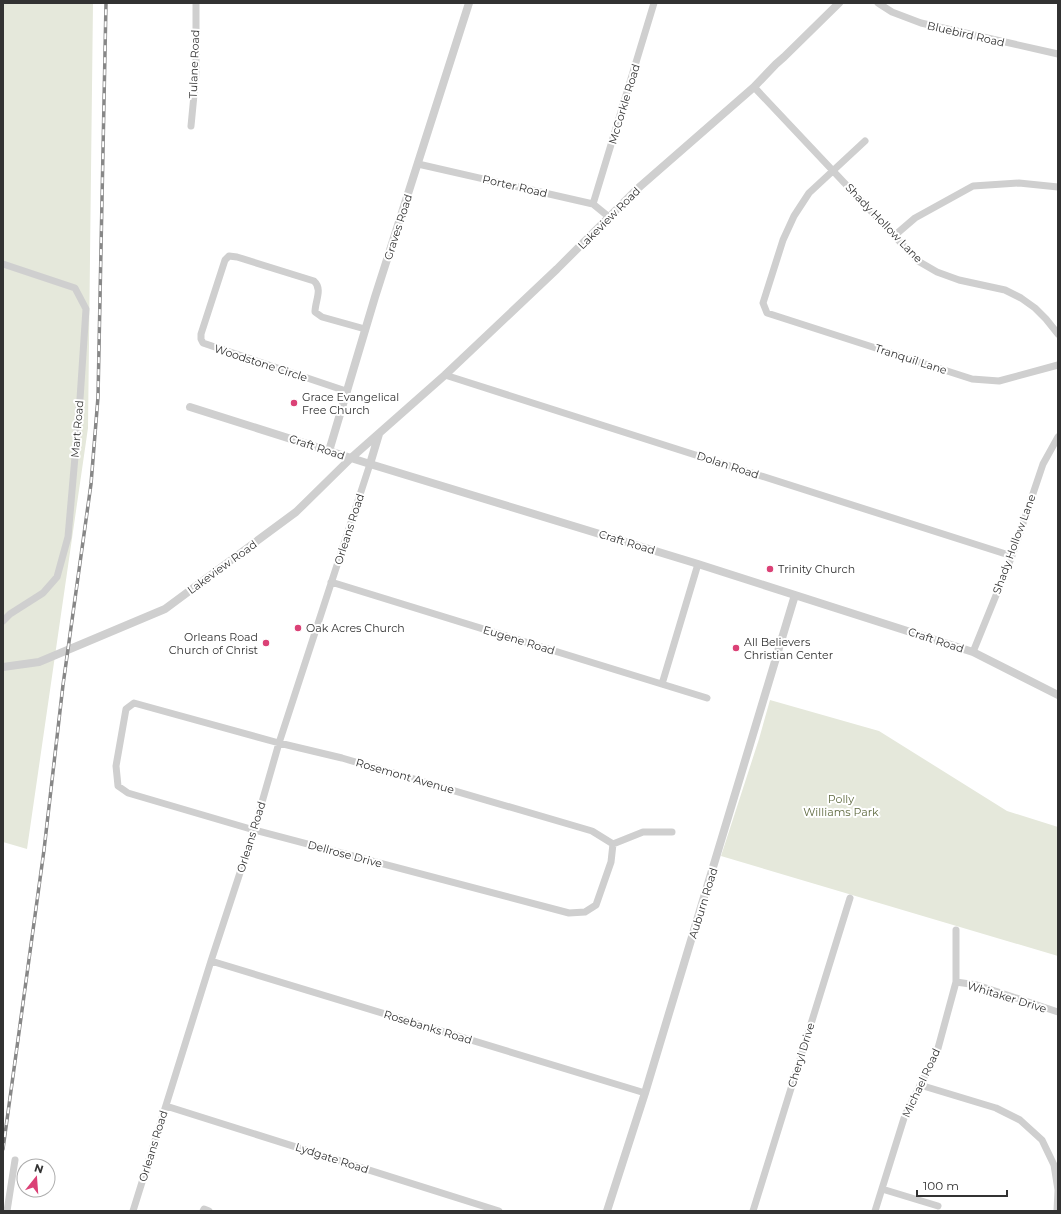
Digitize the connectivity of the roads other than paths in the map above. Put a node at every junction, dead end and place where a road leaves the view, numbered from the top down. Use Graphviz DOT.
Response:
graph roads {
  1 [pos="196,3"];
  2 [pos="469,3"];
  3 [pos="654,3"];
  4 [pos="839,3"];
  5 [pos="878,3"];
  6 [pos="1058,54"];
  7 [pos="754,87"];
  8 [pos="191,126"];
  9 [pos="865,141"];
  10 [pos="418,164"];
  11 [pos="833,170"];
  12 [pos="1058,187"];
  13 [pos="593,204"];
  14 [pos="609,217"];
  15 [pos="894,236"];
  16 [pos="3,264"];
  17 [pos="365,330"];
  18 [pos="1058,334"];
  19 [pos="1058,365"];
  20 [pos="445,375"];
  21 [pos="346,391"];
  22 [pos="190,407"];
  23 [pos="379,433"];
  24 [pos="1058,437"];
  25 [pos="329,451"];
  26 [pos="351,458"];
  27 [pos="370,464"];
  28 [pos="1012,556"];
  29 [pos="698,564"];
  30 [pos="331,582"];
  31 [pos="795,595"];
  32 [pos="3,621"];
  33 [pos="973,652"];
  34 [pos="3,667"];
  35 [pos="662,684"];
  36 [pos="1058,695"];
  37 [pos="707,698"];
  38 [pos="134,703"];
  39 [pos="279,743"];
  40 [pos="254,830"];
  41 [pos="672,832"];
  42 [pos="613,844"];
  43 [pos="850,898"];
  44 [pos="956,930"];
  45 [pos="211,961"];
  46 [pos="956,982"];
  47 [pos="1058,1012"];
  48 [pos="920,1085"];
  49 [pos="645,1093"];
  50 [pos="166,1106"];
  51 [pos="15,1160"];
  52 [pos="882,1189"];
  53 [pos="938,1206"];
  54 [pos="7,1211"];
  55 [pos="133,1211"];
  56 [pos="203,1211"];
  57 [pos="209,1211"];
  58 [pos="499,1211"];
  59 [pos="607,1211"];
  60 [pos="753,1211"];
  61 [pos="875,1211"];
  62 [pos="1057,1211"];
  1 -- 8 [label="street, Tulane Road"];
  2 -- 10 [label="street, Graves Road"];
  3 -- 13 [label="street, McCorkle Road"];
  4 -- 7 [label="street, Lakeview Road"];
  5 -- 6 [label="street, Bluebird Road"];
  7 -- 11 [label="street, Shady Hollow Lane"];
  7 -- 14 [label="street, Lakeview Road"];
  9 -- 11 [label="street"];
  10 -- 13 [label="street, Porter Road"];
  10 -- 17 [label="street, Graves Road"];
  11 -- 15 [label="street, Shady Hollow Lane"];
  11 -- 19 [label="street, Tranquil Lane"];
  12 -- 15 [label="street"];
  13 -- 14 [label="street, Porter Road"];
  14 -- 20 [label="street, Lakeview Road"];
  15 -- 18 [label="street, Shady Hollow Lane"];
  16 -- 32 [label="street, Mart Road"];
  17 -- 21 [label="street, Graves Road"];
  17 -- 21 [label="street, Woodstone Circle"];
  20 -- 23 [label="street, Lakeview Road"];
  20 -- 28 [label="street, Dolan Road"];
  21 -- 25 [label="street, Graves Road"];
  22 -- 25 [label="street, Craft Road"];
  23 -- 26 [label="street, Lakeview Road"];
  23 -- 27 [label="street"];
  24 -- 28 [label="street, Shady Hollow Lane"];
  25 -- 26 [label="street, Craft Road"];
  26 -- 27 [label="street, Craft Road"];
  26 -- 34 [label="street, Lakeview Road"];
  27 -- 29 [label="street, Craft Road"];
  27 -- 30 [label="street, Orleans Road"];
  28 -- 33 [label="street, Shady Hollow Lane"];
  29 -- 31 [label="street, Craft Road"];
  29 -- 35 [label="street"];
  30 -- 35 [label="street, Eugene Road"];
  30 -- 39 [label="street, Orleans Road"];
  31 -- 33 [label="street, Craft Road"];
  31 -- 49 [label="street, Auburn Road"];
  33 -- 36 [label="street, Craft Road"];
  35 -- 37 [label="street, Eugene Road"];
  38 -- 39 [label="street, Rosemont Avenue"];
  38 -- 40 [label="street, Dellrose Drive"];
  39 -- 40 [label="street, Orleans Road"];
  39 -- 42 [label="street, Rosemont Avenue"];
  40 -- 42 [label="street, Dellrose Drive"];
  40 -- 45 [label="street, Orleans Road"];
  41 -- 42 [label="street"];
  43 -- 60 [label="street, Cheryl Drive"];
  44 -- 46 [label="street, Michael Road"];
  45 -- 49 [label="street, Rosebanks Road"];
  45 -- 50 [label="street, Orleans Road"];
  46 -- 47 [label="street, Whitaker Drive"];
  46 -- 48 [label="street, Michael Road"];
  48 -- 52 [label="street, Michael Road"];
  48 -- 62 [label="street"];
  49 -- 59 [label="street, Auburn Road"];
  50 -- 55 [label="street, Orleans Road"];
  50 -- 58 [label="street, Lydgate Road"];
  51 -- 54 [label="street"];
  52 -- 53 [label="street"];
  52 -- 61 [label="street, Michael Road"];
  56 -- 57 [label="street"];
}
